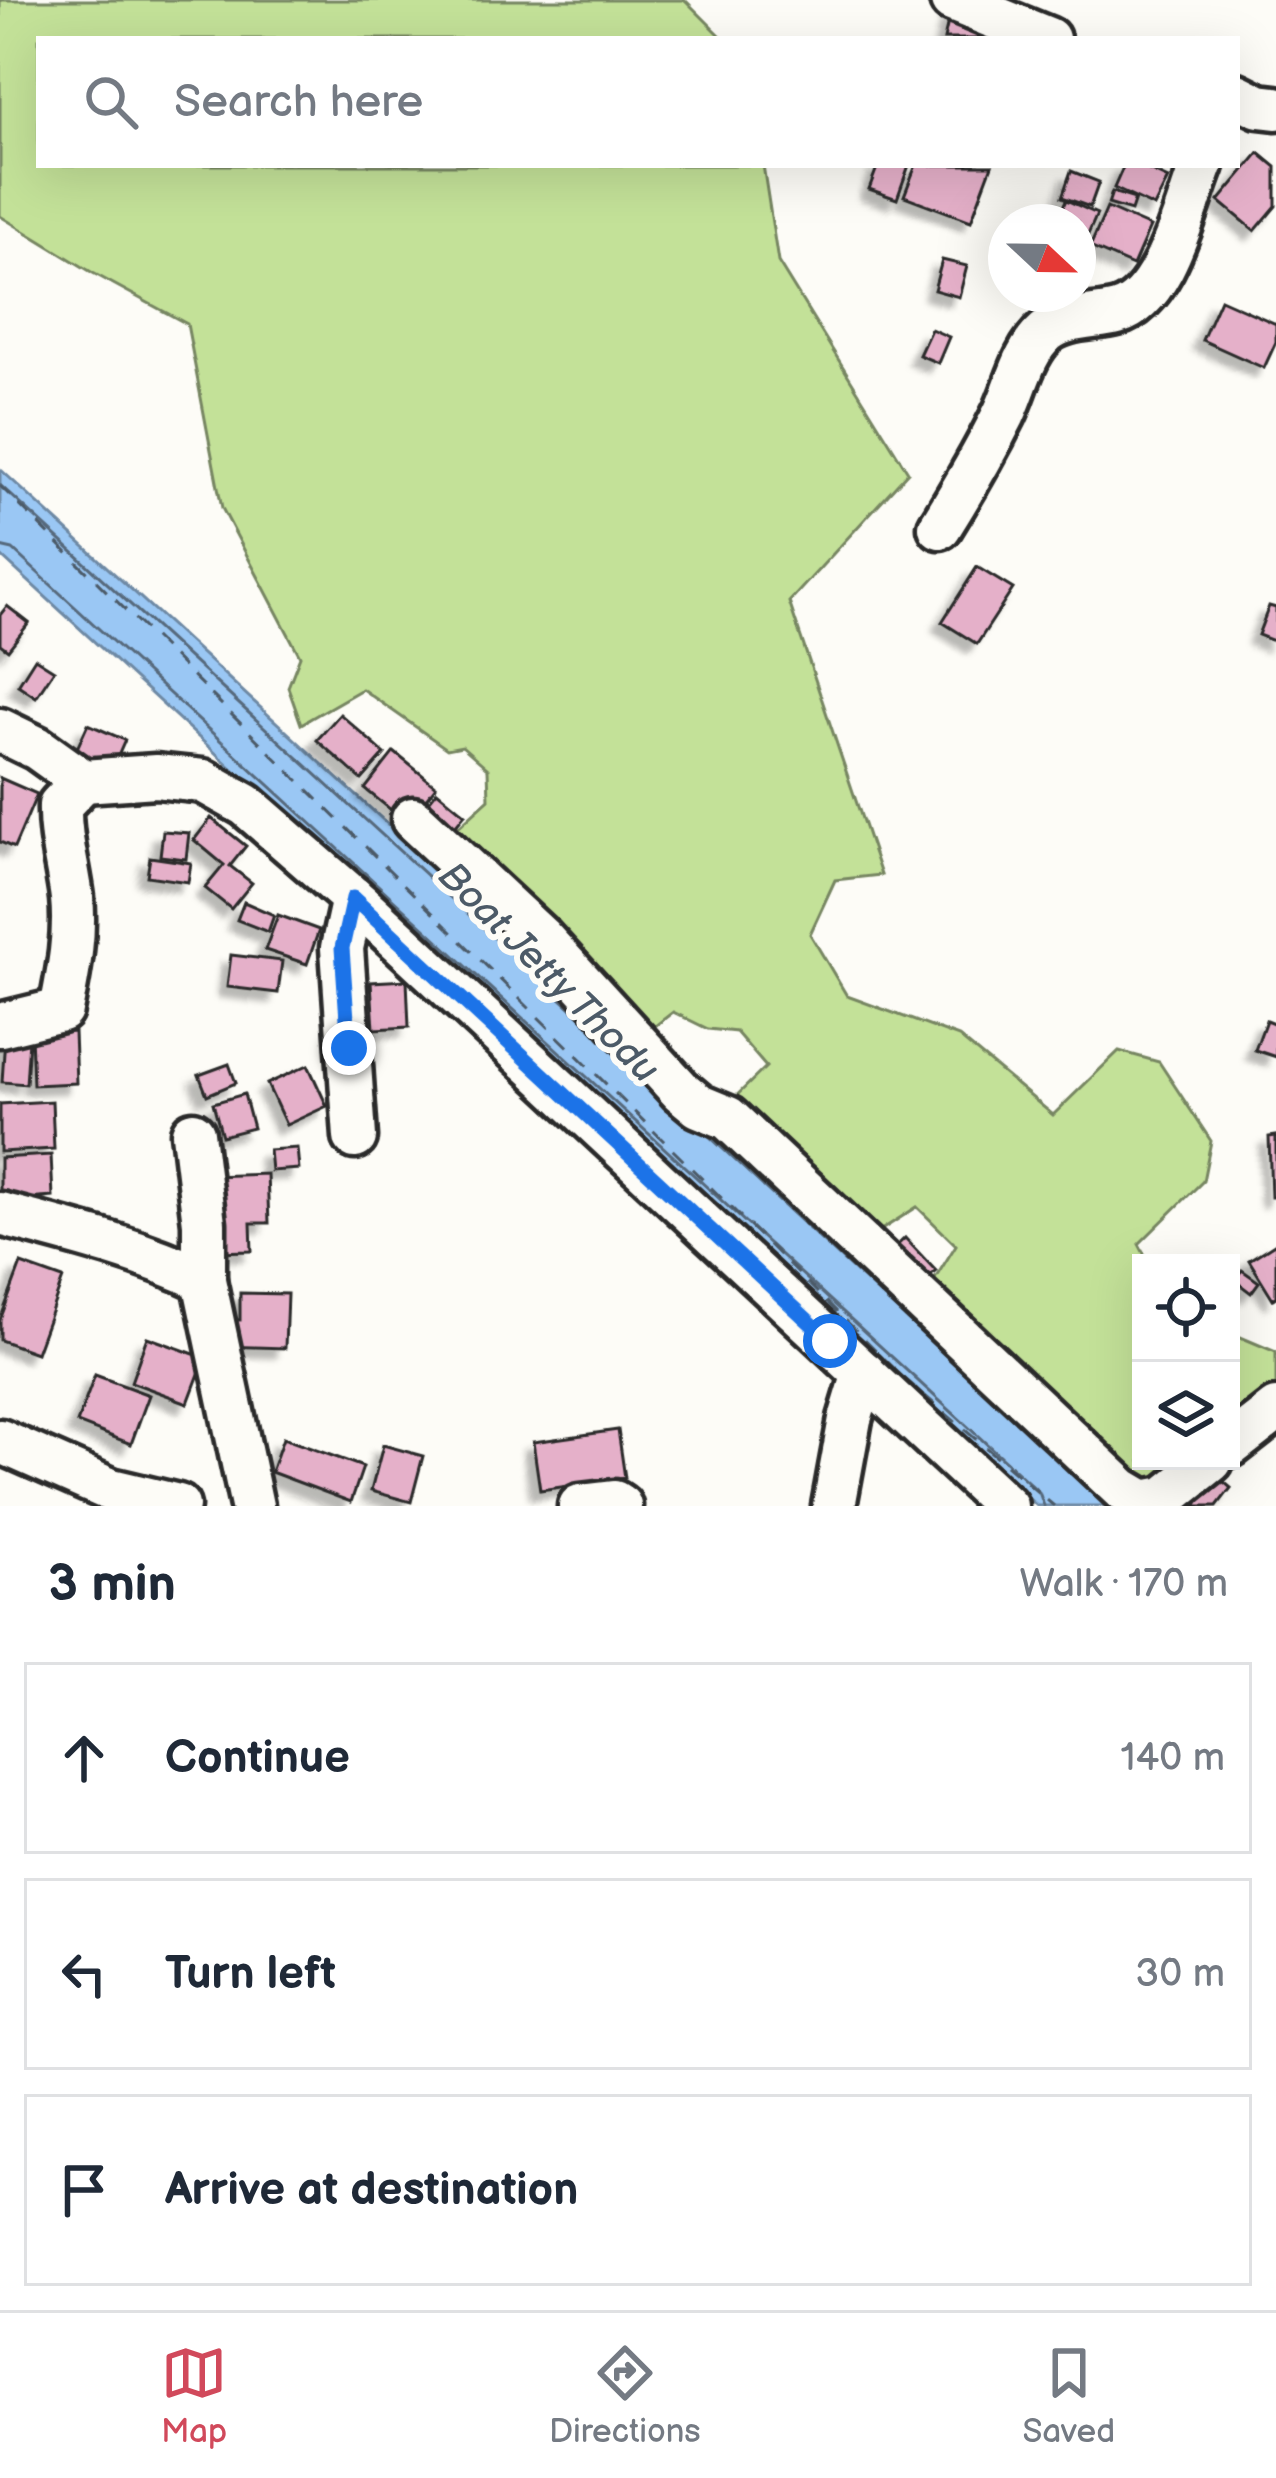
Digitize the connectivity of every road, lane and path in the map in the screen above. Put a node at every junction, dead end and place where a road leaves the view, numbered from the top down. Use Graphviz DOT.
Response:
graph roads {
  1 [pos="952,0"];
  2 [pos="1000,31"];
  3 [pos="1030,36"];
  4 [pos="1240,97"];
  5 [pos="1276,108"];
  6 [pos="1201,168"];
  7 [pos="940,527"];
  8 [pos="0,730"];
  9 [pos="83,781"];
  10 [pos="413,819"];
  11 [pos="353,898"];
  12 [pos="0,1024"];
  13 [pos="194,1132"];
  14 [pos="355,1137"];
  15 [pos="0,1214"];
  16 [pos="203,1280"];
  17 [pos="864,1373"];
  18 [pos="1276,1410"];
  19 [pos="1240,1438"];
  20 [pos="0,1441"];
  21 [pos="1200,1470"];
  22 [pos="106,1498"];
  23 [pos="178,1506"];
  24 [pos="252,1506"];
  25 [pos="580,1506"];
  26 [pos="620,1506"];
  27 [pos="834,1506"];
  28 [pos="1006,1506"];
  1 -- 2 [label="street"];
  2 -- 3 [label="street"];
  4 -- 5 [label="street"];
  6 -- 7 [label="street"];
  8 -- 9 [label="street"];
  9 -- 11 [label="street"];
  9 -- 12 [label="street"];
  10 -- 21 [label="street"];
  11 -- 14 [label="street"];
  11 -- 17 [label="street"];
  13 -- 16 [label="street"];
  15 -- 16 [label="street"];
  16 -- 24 [label="street"];
  17 -- 27 [label="street"];
  17 -- 28 [label="street"];
  18 -- 19 [label="street"];
  20 -- 22 [label="street"];
  22 -- 23 [label="street"];
  25 -- 26 [label="street"];
}
